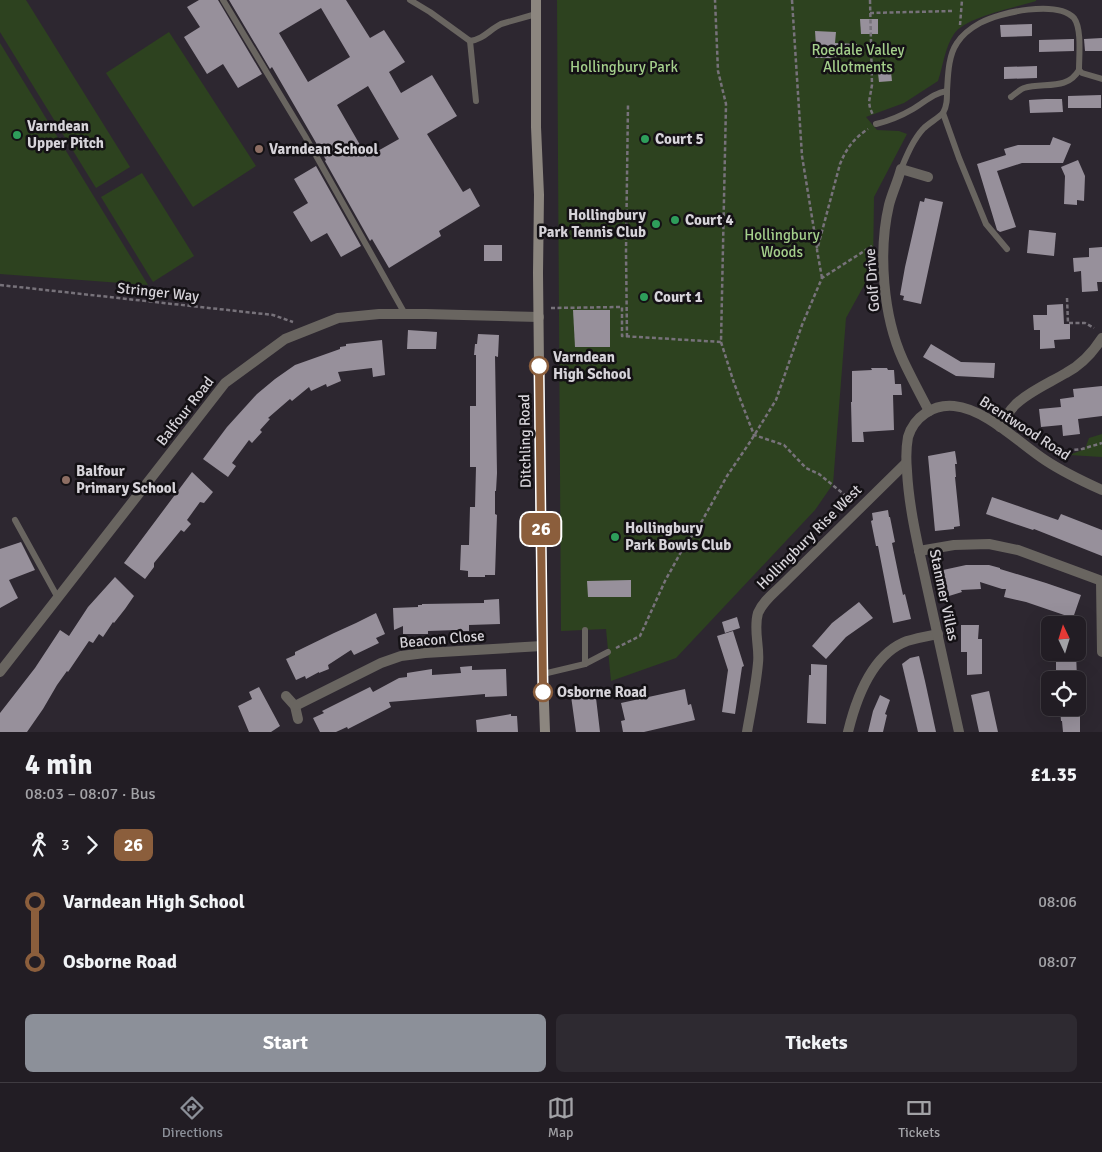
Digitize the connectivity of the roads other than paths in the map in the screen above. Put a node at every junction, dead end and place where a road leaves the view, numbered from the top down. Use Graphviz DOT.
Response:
graph roads {
  1 [pos="223,0"];
  2 [pos="410,0"];
  3 [pos="536,0"];
  4 [pos="536,14"];
  5 [pos="470,41"];
  6 [pos="1079,70"];
  7 [pos="1102,79"];
  8 [pos="947,91"];
  9 [pos="1010,97"];
  10 [pos="476,100"];
  11 [pos="943,113"];
  12 [pos="876,124"];
  13 [pos="901,169"];
  14 [pos="928,177"];
  15 [pos="1007,249"];
  16 [pos="539,313"];
  17 [pos="404,314"];
  18 [pos="1100,345"];
  19 [pos="929,411"];
  20 [pos="1000,427"];
  21 [pos="906,463"];
  22 [pos="1102,490"];
  23 [pos="14,520"];
  24 [pos="919,551"];
  25 [pos="1102,581"];
  26 [pos="58,598"];
  27 [pos="585,630"];
  28 [pos="938,634"];
  29 [pos="542,646"];
  30 [pos="608,652"];
  31 [pos="1102,652"];
  32 [pos="585,664"];
  33 [pos="0,672"];
  34 [pos="543,674"];
  35 [pos="286,696"];
  36 [pos="295,706"];
  37 [pos="298,720"];
  38 [pos="545,732"];
  39 [pos="747,732"];
  40 [pos="848,732"];
  41 [pos="959,732"];
  1 -- 17 [label="lane"];
  2 -- 5 [label="lane"];
  3 -- 4 [label="street, Ditchling Road"];
  4 -- 5 [label="lane"];
  4 -- 16 [label="street, Ditchling Road"];
  5 -- 10 [label="lane"];
  6 -- 7 [label="lane"];
  6 -- 8 [label="lane"];
  6 -- 9 [label="lane"];
  8 -- 11 [label="lane"];
  8 -- 12 [label="lane"];
  11 -- 13 [label="lane"];
  11 -- 15 [label="lane"];
  13 -- 14 [label="street"];
  13 -- 19 [label="street, Golf Drive"];
  16 -- 17 [label="street, Balfour Road"];
  16 -- 29 [label="street, Ditchling Road"];
  17 -- 26 [label="street, Balfour Road"];
  18 -- 20 [label="street"];
  19 -- 20 [label="street, Brentwood Road"];
  19 -- 21 [label="street"];
  20 -- 22 [label="street, Brentwood Road"];
  21 -- 24 [label="street, Stanmer Villas"];
  21 -- 39 [label="street, Hollingbury Rise West"];
  23 -- 26 [label="lane"];
  24 -- 25 [label="street"];
  24 -- 28 [label="street, Stanmer Villas"];
  25 -- 31 [label="street"];
  26 -- 33 [label="street, Balfour Road"];
  27 -- 32 [label="lane"];
  28 -- 40 [label="street"];
  28 -- 41 [label="street, Stanmer Villas"];
  29 -- 34 [label="street, Ditchling Road"];
  29 -- 36 [label="street, Beacon Close"];
  30 -- 32 [label="lane"];
  32 -- 34 [label="lane"];
  34 -- 38 [label="street, Ditchling Road"];
  35 -- 36 [label="street"];
  36 -- 37 [label="street"];
}
